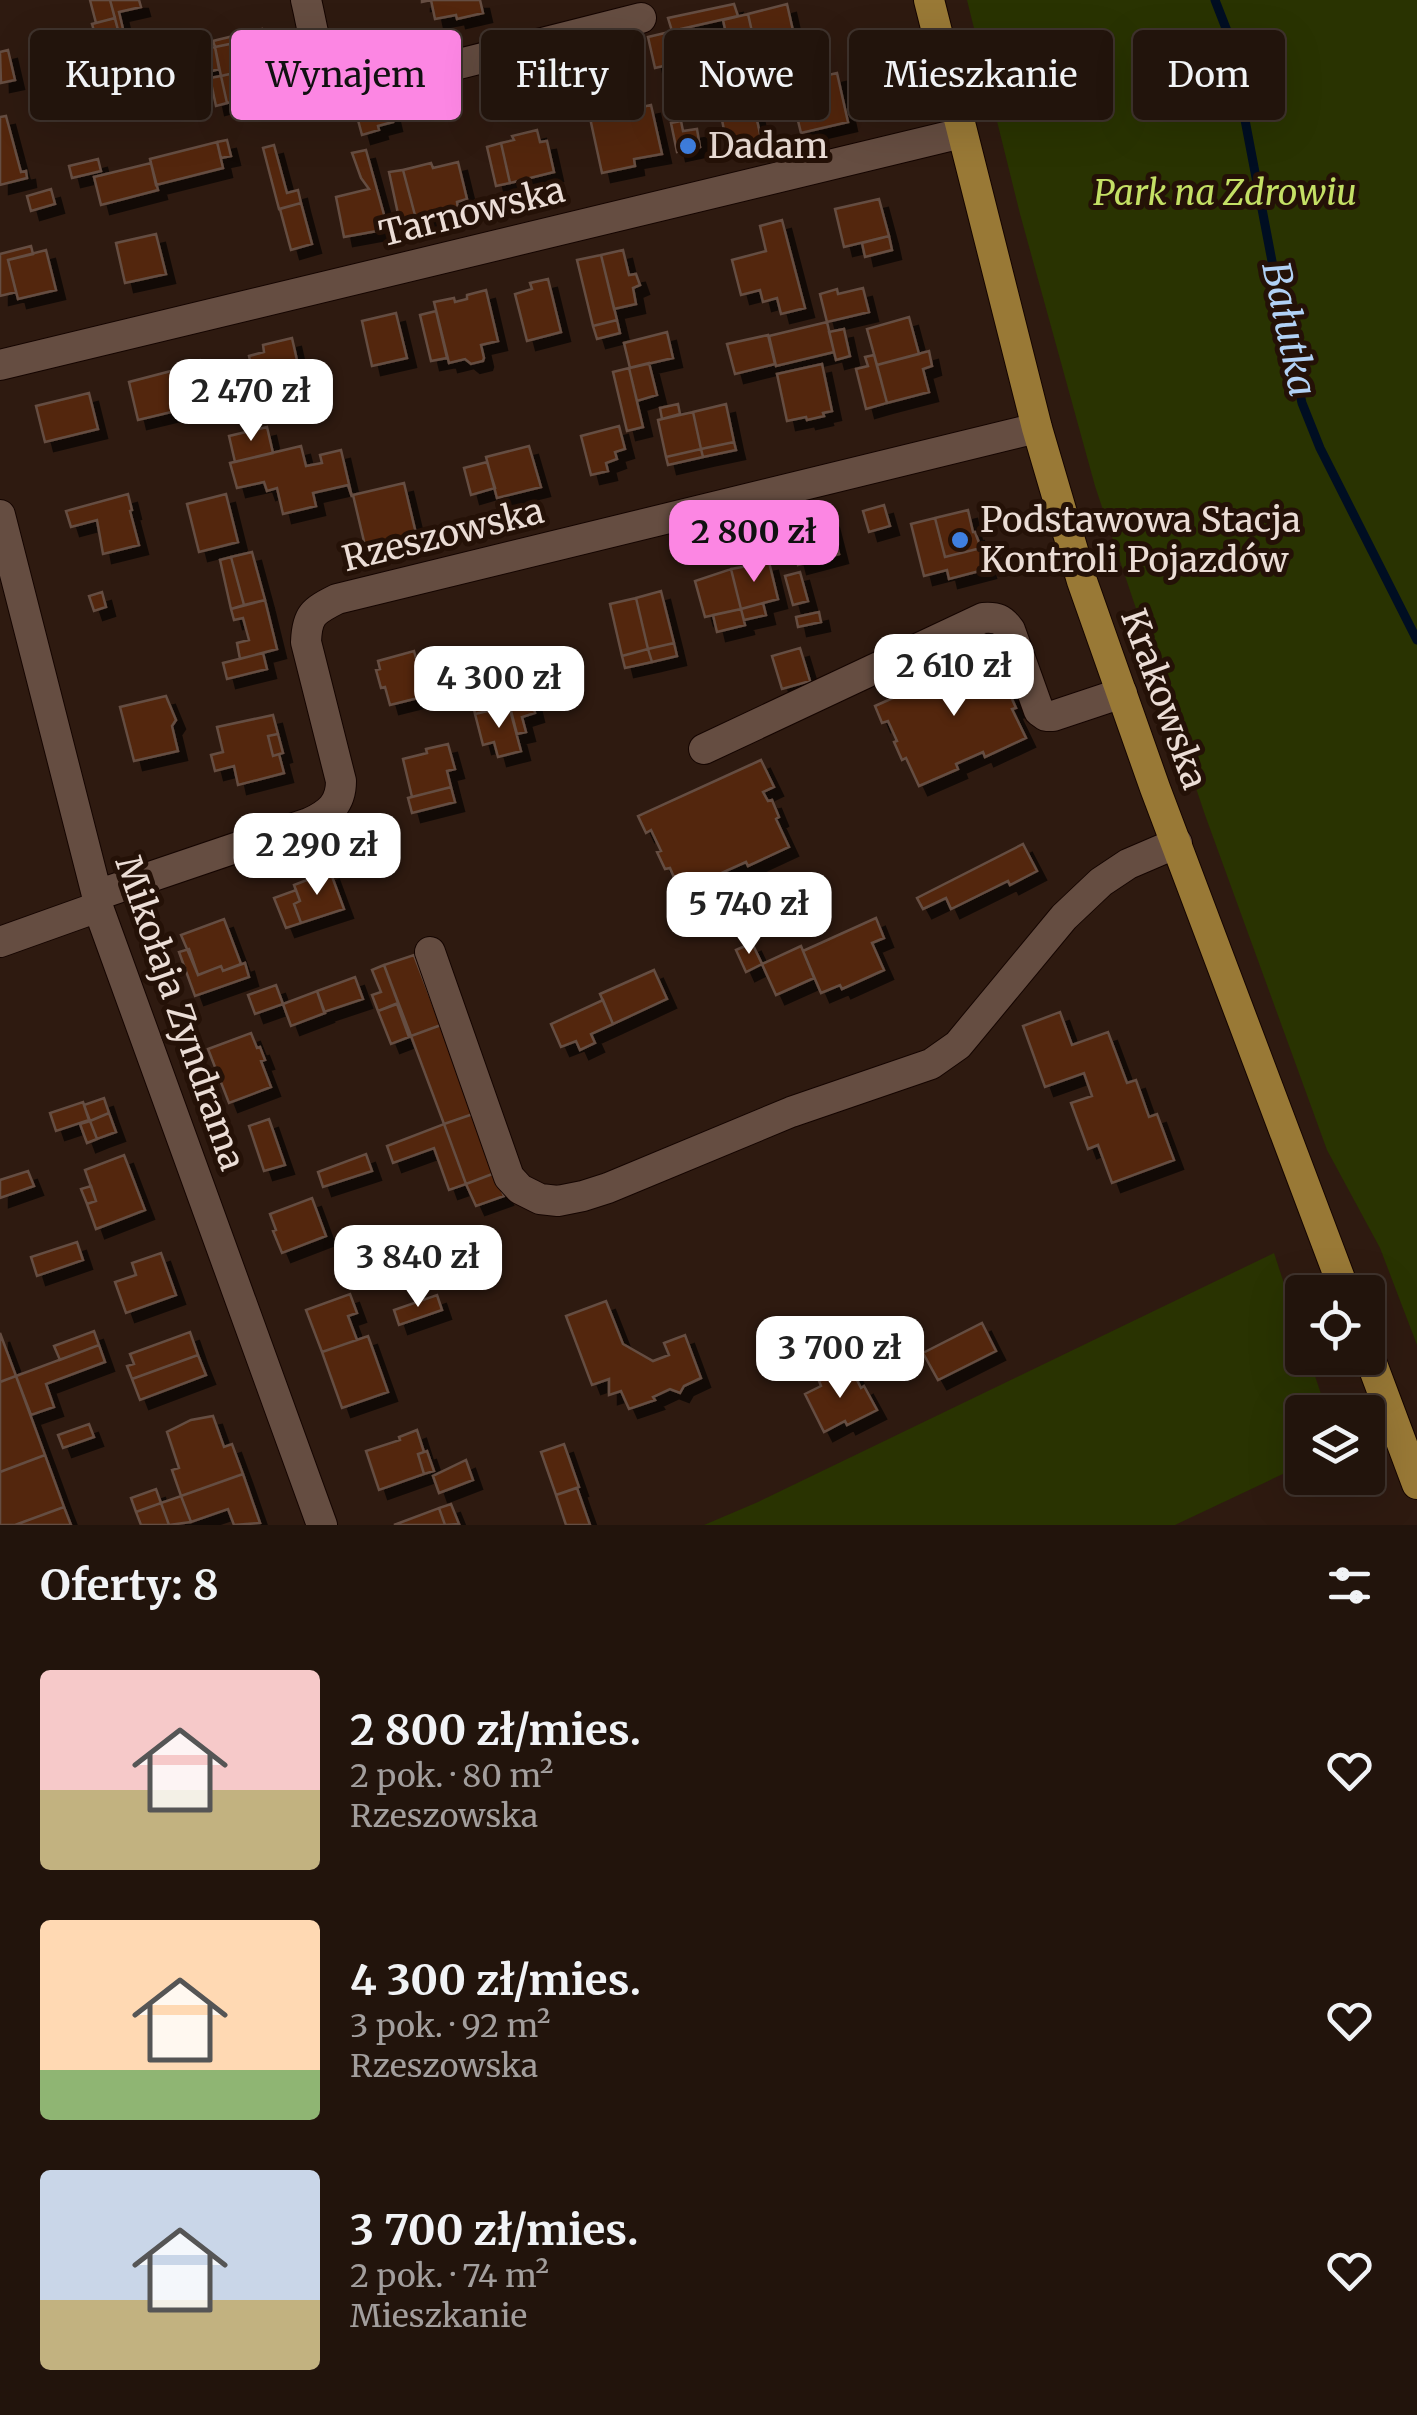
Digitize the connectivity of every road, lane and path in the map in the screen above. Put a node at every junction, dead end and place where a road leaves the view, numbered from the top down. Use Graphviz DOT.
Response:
graph roads {
  1 [pos="306,0"];
  2 [pos="929,0"];
  3 [pos="641,18"];
  4 [pos="962,133"];
  5 [pos="0,366"];
  6 [pos="1038,428"];
  7 [pos="0,515"];
  8 [pos="1122,693"];
  9 [pos="704,749"];
  10 [pos="1177,843"];
  11 [pos="98,901"];
  12 [pos="0,942"];
  13 [pos="430,952"];
  14 [pos="1338,1275"];
  15 [pos="1376,1375"];
  16 [pos="1417,1484"];
  17 [pos="322,1525"];
  1 -- 3 [label="street"];
  2 -- 4 [label="main road, Krakowska"];
  4 -- 5 [label="street, Tarnowska"];
  4 -- 6 [label="main road, Krakowska"];
  6 -- 8 [label="main road, Krakowska"];
  6 -- 11 [label="street, Rzeszowska"];
  7 -- 11 [label="street, Mikołaja Zyndrama"];
  8 -- 9 [label="street"];
  8 -- 10 [label="main road, Krakowska"];
  10 -- 13 [label="street"];
  10 -- 14 [label="main road, Krakowska"];
  11 -- 12 [label="street"];
  11 -- 17 [label="street, Mikołaja Zyndrama"];
  15 -- 16 [label="main road"];
}
